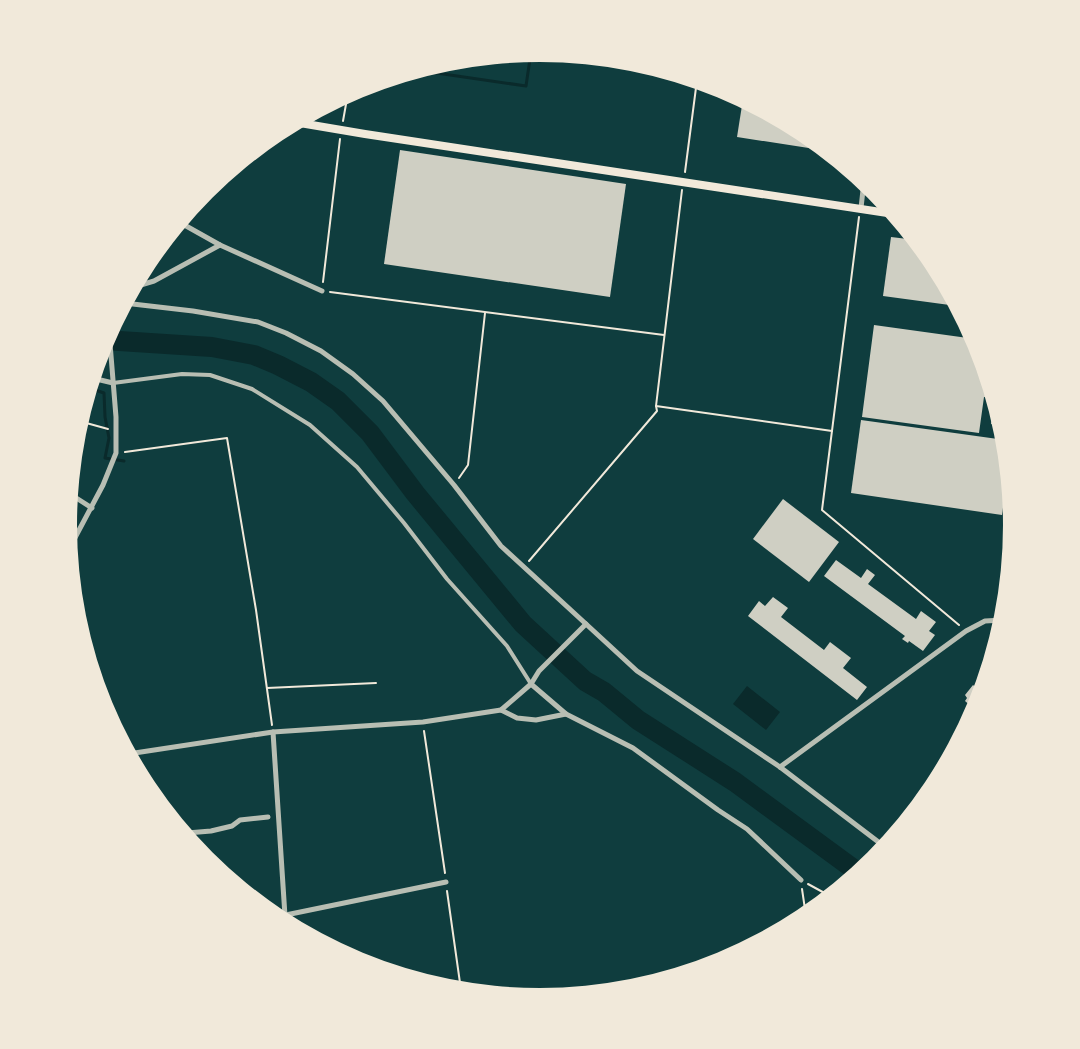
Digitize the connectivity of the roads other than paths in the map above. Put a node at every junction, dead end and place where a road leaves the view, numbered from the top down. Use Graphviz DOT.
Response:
graph roads {
  1 [pos="308,124"];
  2 [pos="863,193"];
  3 [pos="861,208"];
  4 [pos="881,212"];
  5 [pos="186,226"];
  6 [pos="220,245"];
  7 [pos="145,284"];
  8 [pos="322,291"];
  9 [pos="133,304"];
  10 [pos="111,351"];
  11 [pos="101,380"];
  12 [pos="113,382"];
  13 [pos="78,499"];
  14 [pos="92,508"];
  15 [pos="77,534"];
  16 [pos="993,621"];
  17 [pos="586,624"];
  18 [pos="531,684"];
  19 [pos="501,710"];
  20 [pos="566,714"];
  21 [pos="273,732"];
  22 [pos="137,753"];
  23 [pos="780,766"];
  24 [pos="268,817"];
  25 [pos="194,832"];
  26 [pos="878,841"];
  27 [pos="801,880"];
  28 [pos="446,882"];
  29 [pos="285,910"];
  30 [pos="292,915"];
  1 -- 3 [label="main road"];
  2 -- 3 [label="street"];
  3 -- 4 [label="main road"];
  5 -- 6 [label="street"];
  6 -- 7 [label="street"];
  6 -- 8 [label="street"];
  9 -- 17 [label="street"];
  10 -- 12 [label="street"];
  11 -- 12 [label="street"];
  12 -- 14 [label="street"];
  12 -- 18 [label="street"];
  13 -- 14 [label="street"];
  14 -- 15 [label="street"];
  16 -- 23 [label="street"];
  17 -- 18 [label="street"];
  17 -- 23 [label="street"];
  18 -- 19 [label="street"];
  18 -- 20 [label="street"];
  19 -- 20 [label="street"];
  19 -- 21 [label="street"];
  20 -- 27 [label="street"];
  21 -- 22 [label="street"];
  21 -- 29 [label="street"];
  23 -- 26 [label="street"];
  24 -- 25 [label="street"];
  28 -- 30 [label="street"];
}
